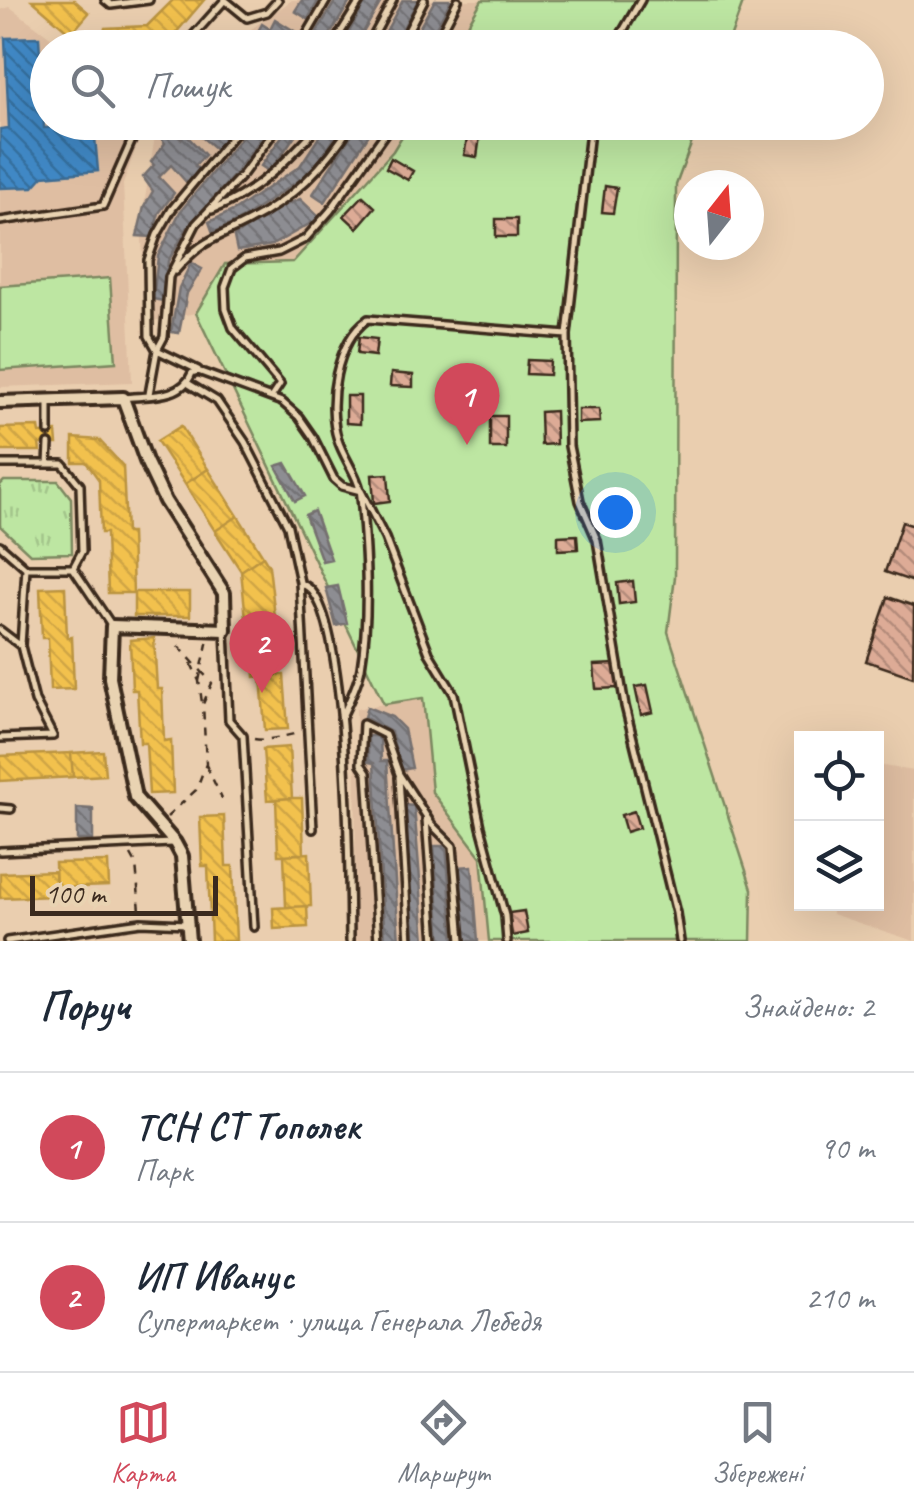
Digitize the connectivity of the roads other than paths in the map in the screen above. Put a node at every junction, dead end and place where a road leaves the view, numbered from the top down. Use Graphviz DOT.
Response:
graph roads {
  1 [pos="105,0"];
  2 [pos="149,0"];
  3 [pos="278,0"];
  4 [pos="327,0"];
  5 [pos="360,0"];
  6 [pos="393,0"];
  7 [pos="424,0"];
  8 [pos="458,0"];
  9 [pos="641,0"];
  10 [pos="198,30"];
  11 [pos="310,30"];
  12 [pos="341,30"];
  13 [pos="377,30"];
  14 [pos="408,30"];
  15 [pos="443,30"];
  16 [pos="624,30"];
  17 [pos="132,140"];
  18 [pos="229,140"];
  19 [pos="268,140"];
  20 [pos="306,140"];
  21 [pos="340,140"];
  22 [pos="380,140"];
  23 [pos="588,140"];
  24 [pos="207,212"];
  25 [pos="0,221"];
  26 [pos="169,277"];
  27 [pos="568,335"];
  28 [pos="157,350"];
  29 [pos="198,371"];
  30 [pos="188,384"];
  31 [pos="148,395"];
  32 [pos="272,396"];
  33 [pos="123,398"];
  34 [pos="49,401"];
  35 [pos="0,402"];
  36 [pos="49,432"];
  37 [pos="49,444"];
  38 [pos="0,464"];
  39 [pos="48,464"];
  40 [pos="361,491"];
  41 [pos="0,545"];
  42 [pos="26,568"];
  43 [pos="73,568"];
  44 [pos="300,582"];
  45 [pos="112,626"];
  46 [pos="0,630"];
  47 [pos="225,630"];
  48 [pos="21,646"];
  49 [pos="342,718"];
  50 [pos="0,738"];
  51 [pos="399,774"];
  52 [pos="0,808"];
  53 [pos="11,808"];
  54 [pos="426,815"];
  55 [pos="313,828"];
  56 [pos="175,843"];
  57 [pos="0,852"];
  58 [pos="187,924"];
  59 [pos="254,928"];
  60 [pos="7,941"];
  61 [pos="189,941"];
  62 [pos="350,941"];
  63 [pos="378,941"];
  64 [pos="409,941"];
  65 [pos="434,941"];
  66 [pos="461,941"];
  67 [pos="507,941"];
  68 [pos="680,941"];
  1 -- 2 [label="lane"];
  3 -- 10 [label="lane"];
  4 -- 11 [label="lane"];
  5 -- 12 [label="lane"];
  6 -- 13 [label="lane"];
  7 -- 14 [label="lane"];
  8 -- 15 [label="lane"];
  9 -- 16 [label="lane"];
  17 -- 25 [label="lane"];
  18 -- 28 [label="lane"];
  19 -- 24 [label="lane"];
  20 -- 24 [label="lane"];
  21 -- 26 [label="lane"];
  22 -- 32 [label="lane"];
  23 -- 27 [label="lane"];
  24 -- 26 [label="lane"];
  26 -- 28 [label="lane"];
  27 -- 40 [label="lane"];
  27 -- 68 [label="lane"];
  28 -- 29 [label="lane"];
  28 -- 31 [label="lane"];
  29 -- 30 [label="lane"];
  29 -- 32 [label="lane"];
  30 -- 31 [label="lane"];
  30 -- 44 [label="lane"];
  31 -- 33 [label="lane"];
  32 -- 40 [label="lane"];
  33 -- 34 [label="street"];
  33 -- 47 [label="street"];
  34 -- 35 [label="street"];
  34 -- 36 [label="lane"];
  37 -- 39 [label="lane"];
  38 -- 39 [label="lane"];
  39 -- 43 [label="lane"];
  40 -- 49 [label="lane"];
  40 -- 67 [label="lane"];
  41 -- 42 [label="lane"];
  42 -- 43 [label="lane"];
  42 -- 48 [label="lane"];
  43 -- 45 [label="lane"];
  44 -- 49 [label="lane"];
  44 -- 55 [label="lane"];
  45 -- 47 [label="street"];
  45 -- 56 [label="street"];
  46 -- 48 [label="lane"];
  47 -- 59 [label="lane"];
  48 -- 50 [label="lane"];
  49 -- 62 [label="lane"];
  51 -- 54 [label="lane"];
  51 -- 63 [label="lane"];
  51 -- 64 [label="lane"];
  52 -- 53 [label="lane"];
  54 -- 65 [label="lane"];
  54 -- 66 [label="lane"];
  56 -- 57 [label="lane"];
  56 -- 58 [label="street"];
  58 -- 60 [label="lane"];
  58 -- 61 [label="street"];
}
